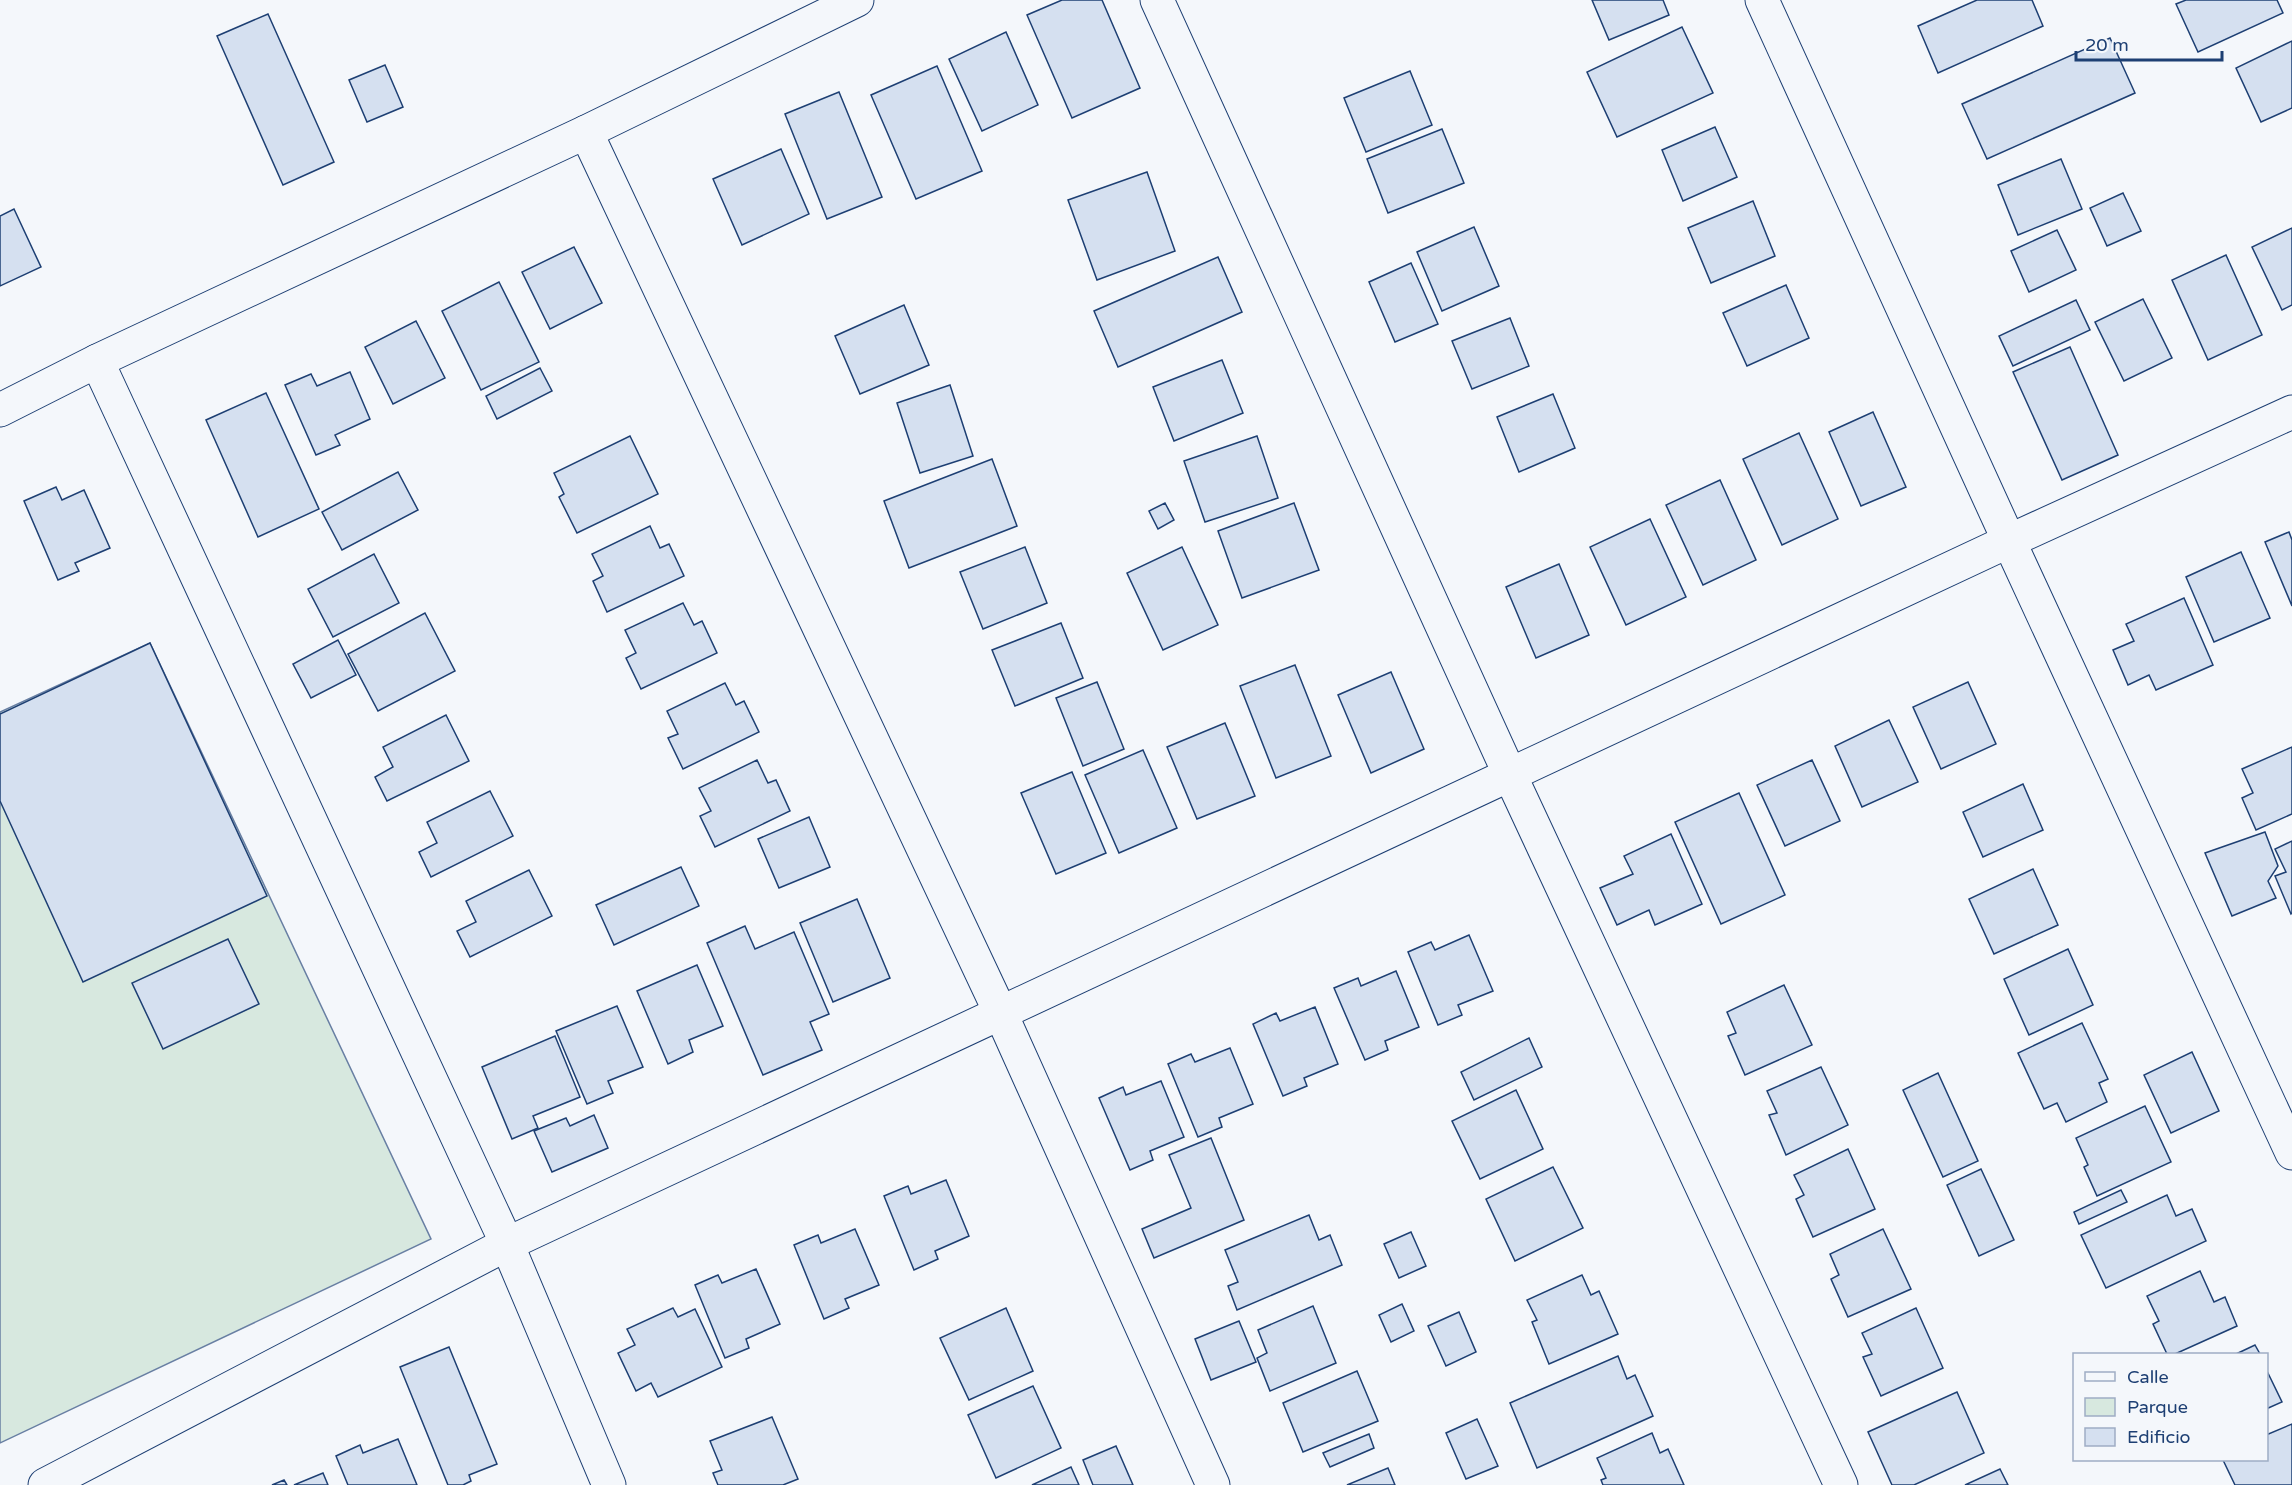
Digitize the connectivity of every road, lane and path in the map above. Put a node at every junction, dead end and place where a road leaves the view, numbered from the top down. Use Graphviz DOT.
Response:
graph roads {
  1 [pos="857,0"];
  2 [pos="1157,0"];
  3 [pos="1762,0"];
  4 [pos="586,132"];
  5 [pos="97,361"];
  6 [pos="0,410"];
  7 [pos="2292,412"];
  8 [pos="2009,542"];
  9 [pos="1510,776"];
  10 [pos="1001,1014"];
  11 [pos="2292,1153"];
  12 [pos="507,1244"];
  13 [pos="45,1485"];
  14 [pos="609,1485"];
  15 [pos="1213,1485"];
  16 [pos="1841,1485"];
  1 -- 4 [label="street"];
  2 -- 9 [label="street"];
  3 -- 8 [label="street"];
  4 -- 5 [label="street"];
  4 -- 10 [label="street"];
  5 -- 6 [label="street"];
  5 -- 12 [label="street"];
  7 -- 8 [label="street"];
  8 -- 9 [label="street"];
  8 -- 11 [label="street"];
  9 -- 10 [label="street"];
  9 -- 16 [label="street"];
  10 -- 12 [label="street"];
  10 -- 15 [label="street"];
  12 -- 13 [label="street"];
  12 -- 14 [label="street"];
}
